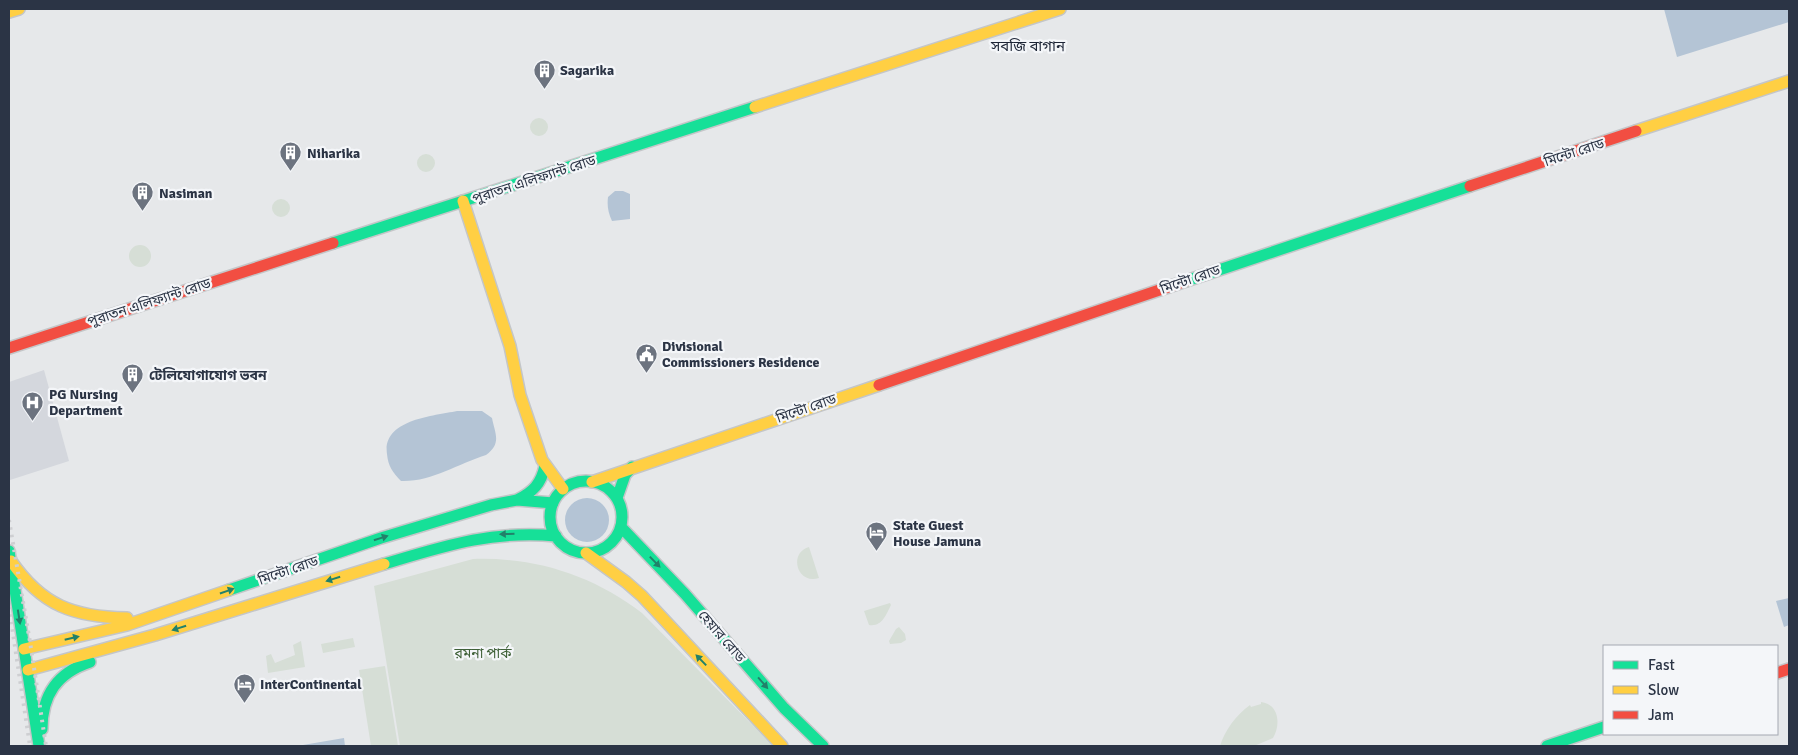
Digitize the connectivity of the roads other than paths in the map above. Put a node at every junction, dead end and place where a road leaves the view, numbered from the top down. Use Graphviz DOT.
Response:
graph roads {
  1 [pos="19,9"];
  2 [pos="1060,9"];
  3 [pos="9,12"];
  4 [pos="1789,81"];
  5 [pos="463,201"];
  6 [pos="9,348"];
  7 [pos="545,466"];
  8 [pos="632,467"];
  9 [pos="592,482"];
  10 [pos="563,489"];
  11 [pos="617,498"];
  12 [pos="517,500"];
  13 [pos="553,503"];
  14 [pos="621,526"];
  15 [pos="556,536"];
  16 [pos="586,553"];
  17 [pos="9,555"];
  18 [pos="151,617"];
  19 [pos="156,636"];
  20 [pos="20,651"];
  21 [pos="23,670"];
  22 [pos="1603,727"];
  23 [pos="39,746"];
  24 [pos="782,746"];
  25 [pos="823,746"];
  26 [pos="1548,746"];
  1 -- 3 [label="main road"];
  2 -- 5 [label="main road, পুরাতন এলিফ্যান্ট রোড"];
  4 -- 8 [label="main road, মিন্টো রোড"];
  5 -- 6 [label="main road, পুরাতন এলিফ্যান্ট রোড"];
  5 -- 7 [label="main road"];
  7 -- 10 [label="main road"];
  7 -- 12 [label="main road"];
  8 -- 9 [label="main road, মিন্টো রোড"];
  8 -- 11 [label="main road"];
  9 -- 10 [label="main road"];
  9 -- 11 [label="main road"];
  10 -- 13 [label="main road"];
  11 -- 14 [label="main road"];
  12 -- 13 [label="main road, মিন্টো রোড"];
  18 -- 12 [label="main road, মিন্টো রোড, one-way"];
  13 -- 15 [label="main road"];
  14 -- 16 [label="main road"];
  14 -- 25 [label="main road, হেয়ার রোড, one-way"];
  15 -- 16 [label="main road"];
  15 -- 19 [label="main road, মিন্টো রোড, one-way"];
  24 -- 16 [label="main road, one-way"];
  17 -- 18 [label="main road"];
  17 -- 20 [label="main road, one-way"];
  20 -- 18 [label="main road, মিন্টো রোড, one-way"];
  19 -- 21 [label="main road, মিন্টো রোড"];
  19 -- 23 [label="main road"];
  20 -- 21 [label="main road"];
  21 -- 23 [label="main road"];
  22 -- 26 [label="main road"];
}
